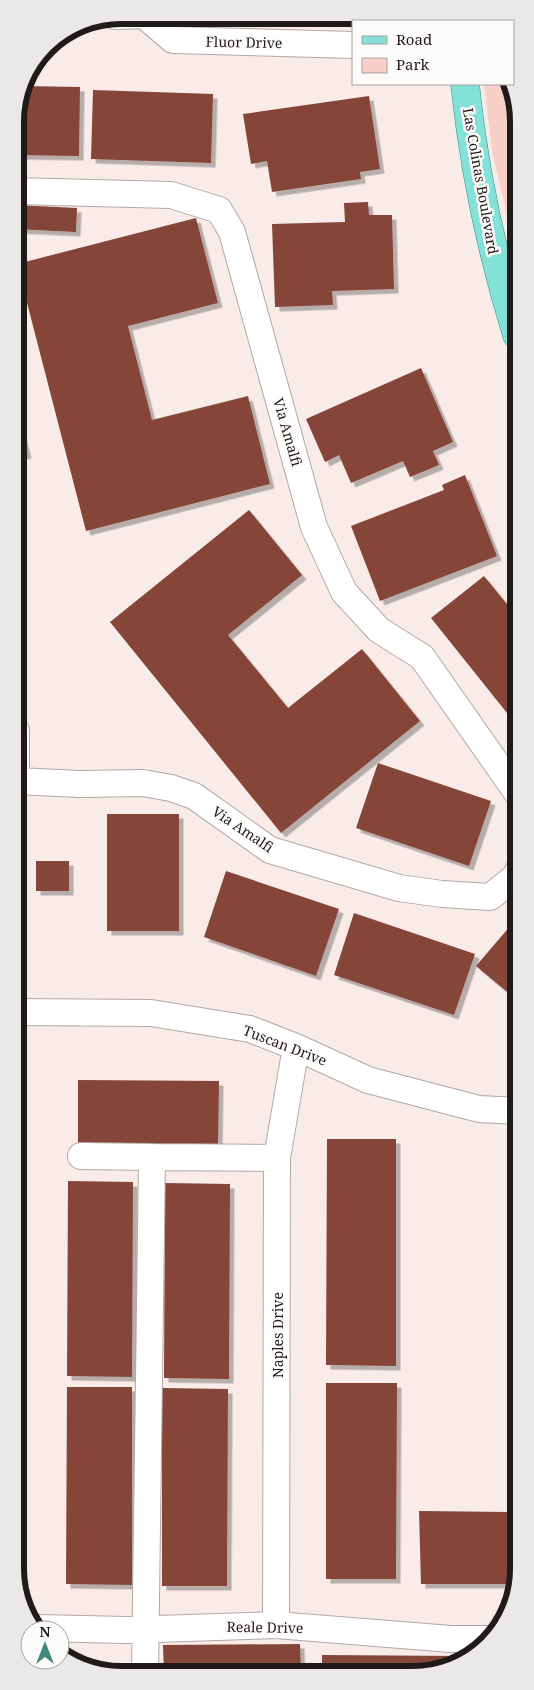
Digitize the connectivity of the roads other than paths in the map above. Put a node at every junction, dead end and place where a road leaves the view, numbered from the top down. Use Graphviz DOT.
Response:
graph roads {
  1 [pos="155,24"];
  2 [pos="352,44"];
  3 [pos="465,85"];
  4 [pos="24,191"];
  5 [pos="510,312"];
  6 [pos="24,781"];
  7 [pos="510,783"];
  8 [pos="510,881"];
  9 [pos="24,1012"];
  10 [pos="296,1047"];
  11 [pos="510,1111"];
  12 [pos="81,1156"];
  13 [pos="152,1157"];
  14 [pos="277,1158"];
  15 [pos="276,1625"];
  16 [pos="70,1628"];
  17 [pos="144,1629"];
  18 [pos="480,1639"];
  19 [pos="145,1666"];
  1 -- 2 [label="street, Fluor Drive"];
  3 -- 5 [label="main road, Las Colinas Boulevard"];
  4 -- 7 [label="street, Via Amalfi"];
  6 -- 8 [label="street, Via Amalfi"];
  9 -- 10 [label="street, Tuscan Drive"];
  10 -- 11 [label="street, Tuscan Drive"];
  10 -- 14 [label="street, Naples Drive"];
  12 -- 13 [label="street"];
  13 -- 14 [label="street"];
  13 -- 17 [label="street"];
  14 -- 15 [label="street, Naples Drive"];
  15 -- 17 [label="street, Reale Drive"];
  15 -- 18 [label="street, Reale Drive"];
  16 -- 17 [label="street, Reale Drive"];
  17 -- 19 [label="street"];
}
